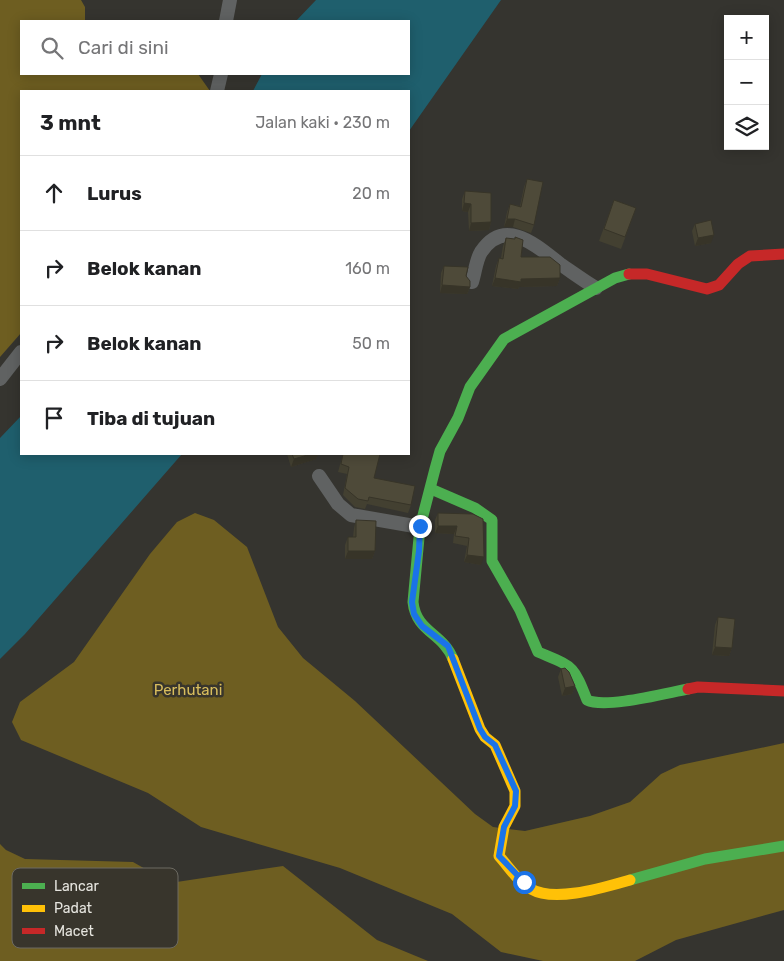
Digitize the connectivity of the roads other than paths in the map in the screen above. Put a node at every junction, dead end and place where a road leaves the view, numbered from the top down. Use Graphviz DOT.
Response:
graph roads {
  1 [pos="230,0"];
  2 [pos="226,20"];
  3 [pos="221,75"];
  4 [pos="217,90"];
  5 [pos="784,254"];
  6 [pos="472,282"];
  7 [pos="596,288"];
  8 [pos="20,353"];
  9 [pos="0,379"];
  10 [pos="319,476"];
  11 [pos="431,489"];
  12 [pos="420,526"];
  13 [pos="784,692"];
  14 [pos="784,846"];
  1 -- 2 [label="street"];
  3 -- 4 [label="street"];
  5 -- 7 [label="street"];
  6 -- 7 [label="street"];
  7 -- 11 [label="street"];
  8 -- 9 [label="street"];
  10 -- 12 [label="street"];
  11 -- 12 [label="street"];
  11 -- 13 [label="street"];
  12 -- 14 [label="street"];
}
